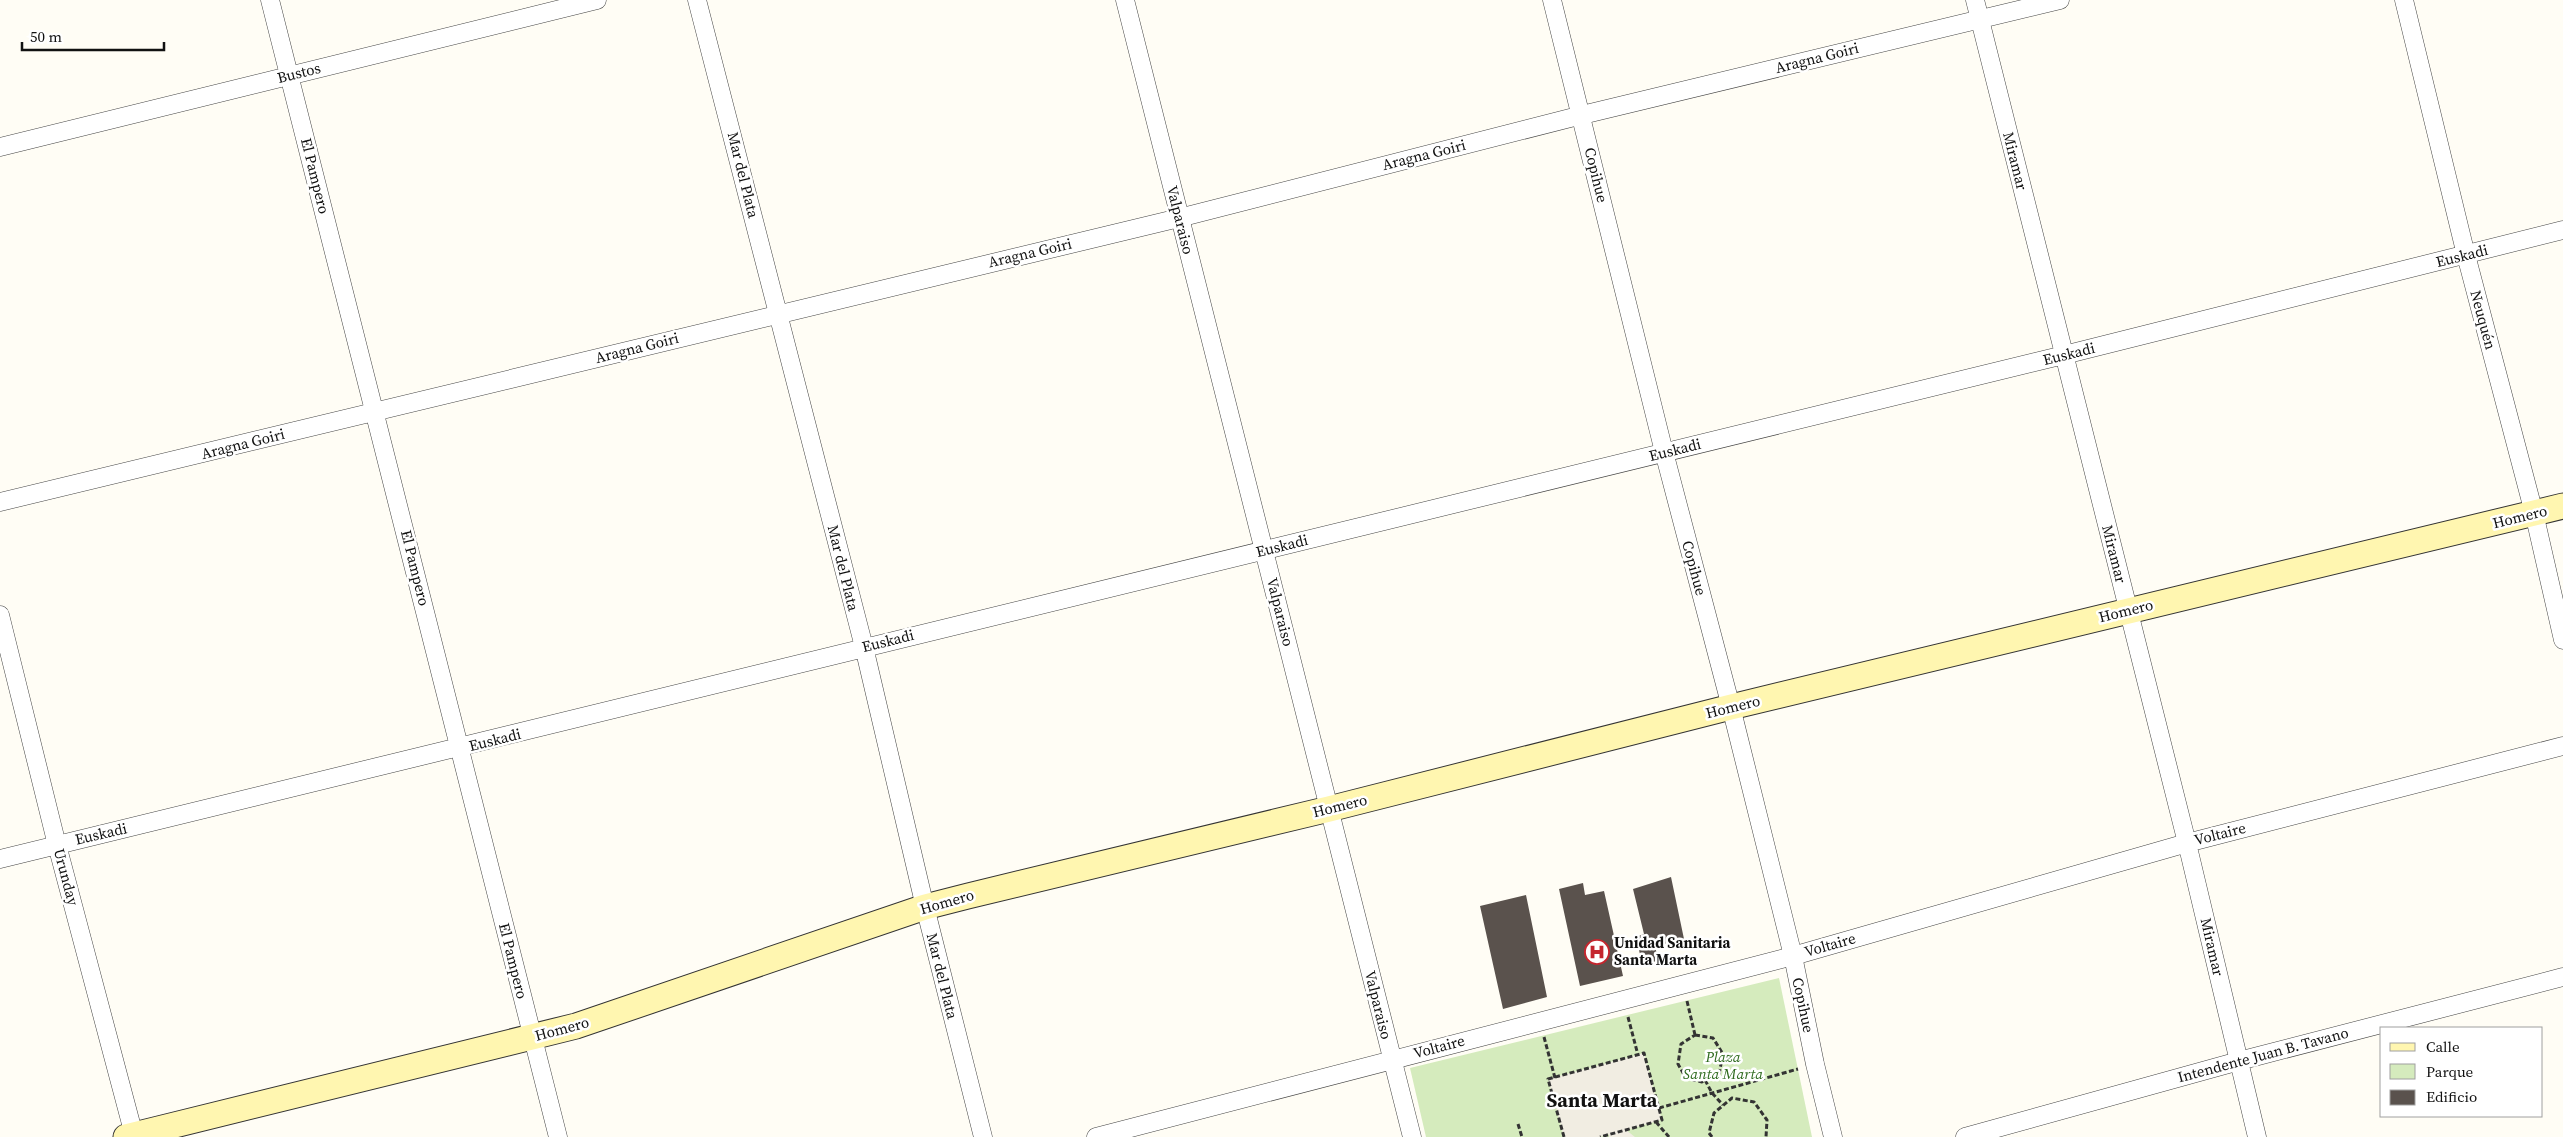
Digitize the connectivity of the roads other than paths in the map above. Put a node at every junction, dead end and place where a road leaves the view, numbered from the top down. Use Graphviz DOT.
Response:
graph roads {
  1 [pos="270,0"];
  2 [pos="597,0"];
  3 [pos="697,0"];
  4 [pos="1125,0"];
  5 [pos="1552,0"];
  6 [pos="1974,0"];
  7 [pos="2060,0"];
  8 [pos="2404,0"];
  9 [pos="1979,19"];
  10 [pos="290,76"];
  11 [pos="1582,115"];
  12 [pos="0,147"];
  13 [pos="1179,218"];
  14 [pos="2563,230"];
  15 [pos="2466,255"];
  16 [pos="778,313"];
  17 [pos="2064,355"];
  18 [pos="376,412"];
  19 [pos="1664,452"];
  20 [pos="0,502"];
  21 [pos="2563,506"];
  22 [pos="2534,514"];
  23 [pos="1264,550"];
  24 [pos="2128,611"];
  25 [pos="0,616"];
  26 [pos="2563,640"];
  27 [pos="864,647"];
  28 [pos="1731,707"];
  29 [pos="2563,746"];
  30 [pos="460,748"];
  31 [pos="1329,809"];
  32 [pos="2187,843"];
  33 [pos="57,845"];
  34 [pos="0,860"];
  35 [pos="925,908"];
  36 [pos="1793,956"];
  37 [pos="2563,977"];
  38 [pos="532,1037"];
  39 [pos="1392,1060"];
  40 [pos="2239,1061"];
  41 [pos="132,1136"];
  42 [pos="558,1137"];
  43 [pos="983,1137"];
  44 [pos="1096,1137"];
  45 [pos="1412,1137"];
  46 [pos="1833,1137"];
  47 [pos="1965,1137"];
  48 [pos="2258,1137"];
  1 -- 10 [label="street, El Pampero"];
  2 -- 10 [label="street, Bustos"];
  3 -- 16 [label="street, Mar del Plata"];
  4 -- 13 [label="street, Valparaiso"];
  5 -- 11 [label="street, Copihue"];
  6 -- 9 [label="street, Miramar"];
  7 -- 9 [label="street, Aragna Goiri"];
  8 -- 15 [label="street, Neuquén"];
  9 -- 11 [label="street, Aragna Goiri"];
  9 -- 17 [label="street, Miramar"];
  10 -- 12 [label="street, Bustos"];
  10 -- 18 [label="street, El Pampero"];
  11 -- 13 [label="street, Aragna Goiri"];
  11 -- 19 [label="street, Copihue"];
  13 -- 16 [label="street, Aragna Goiri"];
  13 -- 23 [label="street, Valparaiso"];
  14 -- 15 [label="street, Euskadi"];
  15 -- 17 [label="street, Euskadi"];
  15 -- 22 [label="street, Neuquén"];
  16 -- 18 [label="street, Aragna Goiri"];
  16 -- 27 [label="street, Mar del Plata"];
  17 -- 19 [label="street, Euskadi"];
  17 -- 24 [label="street, Miramar"];
  18 -- 20 [label="street, Aragna Goiri"];
  18 -- 30 [label="street, El Pampero"];
  19 -- 23 [label="street, Euskadi"];
  19 -- 28 [label="street, Copihue"];
  21 -- 22 [label="main road, Homero"];
  22 -- 24 [label="main road, Homero"];
  22 -- 26 [label="street, Neuquén"];
  23 -- 27 [label="street, Euskadi"];
  23 -- 31 [label="street, Valparaiso"];
  24 -- 28 [label="main road, Homero"];
  24 -- 32 [label="street, Miramar"];
  25 -- 33 [label="street, Urunday"];
  27 -- 30 [label="street, Euskadi"];
  27 -- 35 [label="street, Mar del Plata"];
  28 -- 31 [label="main road, Homero"];
  28 -- 36 [label="street, Copihue"];
  29 -- 32 [label="street, Voltaire"];
  30 -- 33 [label="street, Euskadi"];
  30 -- 38 [label="street, El Pampero"];
  31 -- 35 [label="main road, Homero"];
  31 -- 39 [label="street, Valparaiso"];
  32 -- 36 [label="street, Voltaire"];
  32 -- 40 [label="street, Miramar"];
  33 -- 34 [label="street, Euskadi"];
  33 -- 41 [label="street, Urunday"];
  35 -- 38 [label="main road, Homero"];
  35 -- 43 [label="street, Mar del Plata"];
  36 -- 39 [label="street, Voltaire"];
  36 -- 46 [label="street, Copihue"];
  37 -- 40 [label="street, Intendente Juan B. Tavano"];
  38 -- 41 [label="main road, Homero"];
  38 -- 42 [label="street, El Pampero"];
  39 -- 44 [label="street, Voltaire"];
  39 -- 45 [label="street, Valparaiso"];
  40 -- 47 [label="street, Intendente Juan B. Tavano"];
  40 -- 48 [label="street, Miramar"];
}
